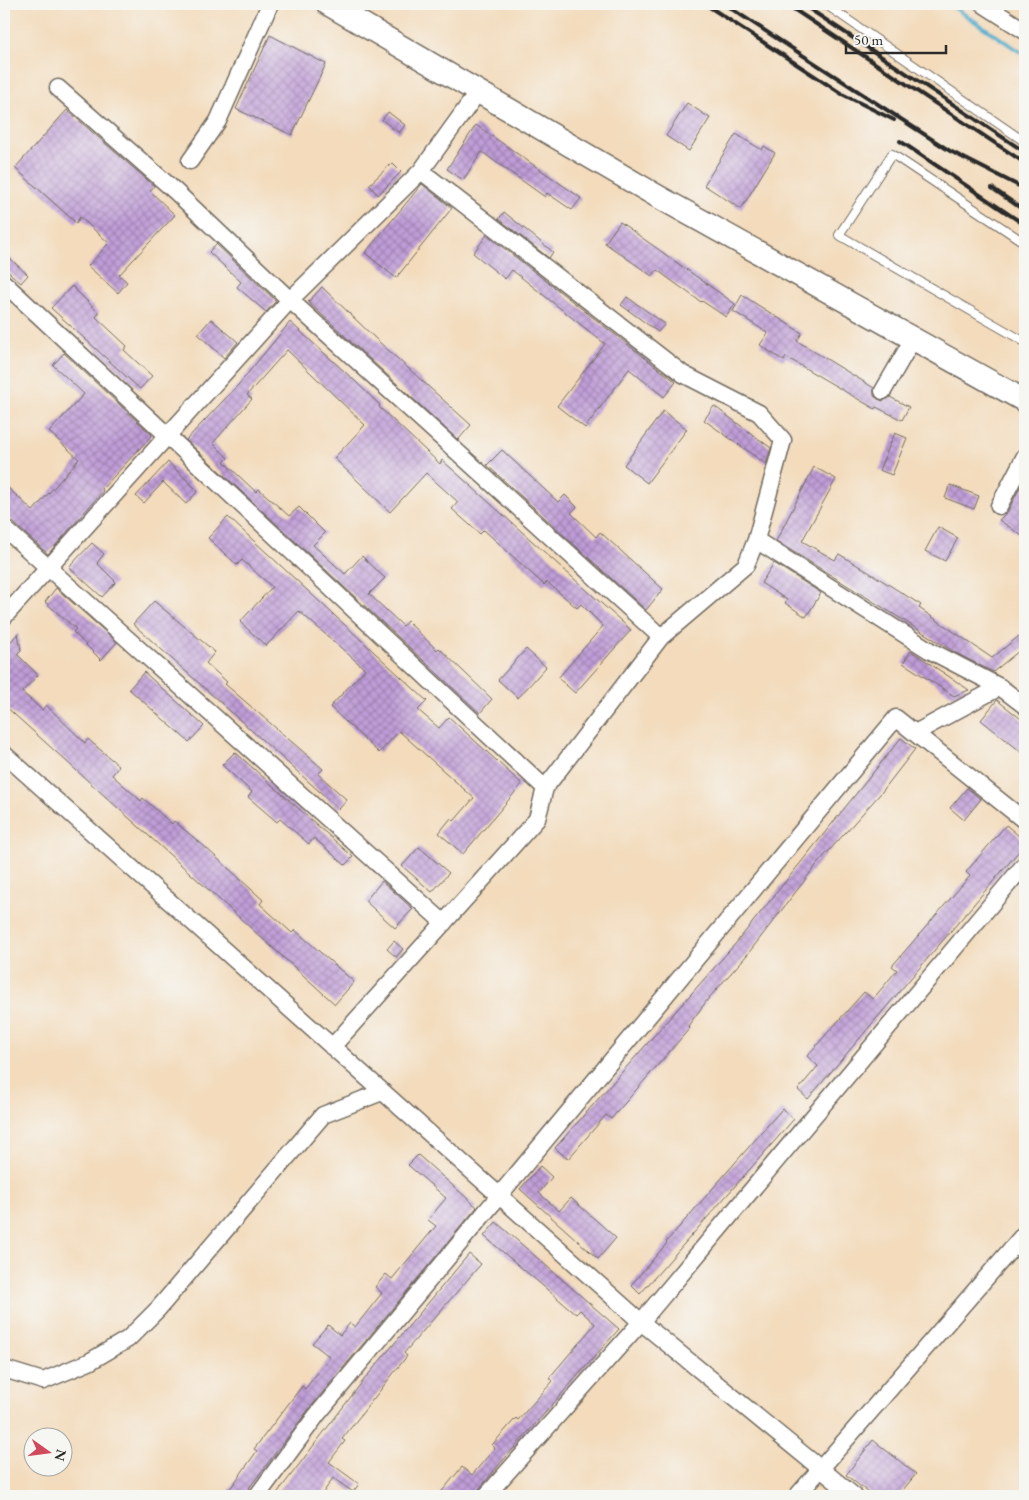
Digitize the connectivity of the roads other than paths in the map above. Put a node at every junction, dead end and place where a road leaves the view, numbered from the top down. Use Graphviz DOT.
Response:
graph roads {
  1 [pos="270,4"];
  2 [pos="328,4"];
  3 [pos="825,4"];
  4 [pos="983,4"];
  5 [pos="1025,31"];
  6 [pos="58,88"];
  7 [pos="478,92"];
  8 [pos="1025,142"];
  9 [pos="190,161"];
  10 [pos="421,171"];
  11 [pos="1025,244"];
  12 [pos="4,283"];
  13 [pos="290,300"];
  14 [pos="913,339"];
  15 [pos="1025,342"];
  16 [pos="883,391"];
  17 [pos="1025,401"];
  18 [pos="167,437"];
  19 [pos="1025,456"];
  20 [pos="999,506"];
  21 [pos="4,528"];
  22 [pos="756,540"];
  23 [pos="48,569"];
  24 [pos="4,617"];
  25 [pos="661,637"];
  26 [pos="1000,687"];
  27 [pos="1025,706"];
  28 [pos="915,733"];
  29 [pos="4,754"];
  30 [pos="545,788"];
  31 [pos="1025,821"];
  32 [pos="1025,864"];
  33 [pos="444,922"];
  34 [pos="332,1047"];
  35 [pos="382,1092"];
  36 [pos="500,1196"];
  37 [pos="1025,1233"];
  38 [pos="640,1322"];
  39 [pos="4,1369"];
  40 [pos="821,1468"];
  41 [pos="257,1496"];
  42 [pos="486,1496"];
  43 [pos="797,1496"];
  44 [pos="854,1496"];
  1 -- 9 [label="street"];
  2 -- 7 [label="main road"];
  3 -- 8 [label="lane"];
  4 -- 5 [label="street"];
  6 -- 13 [label="street"];
  7 -- 10 [label="street"];
  7 -- 14 [label="main road"];
  10 -- 13 [label="street"];
  10 -- 22 [label="street"];
  11 -- 15 [label="lane"];
  12 -- 18 [label="street"];
  13 -- 18 [label="street"];
  13 -- 25 [label="street"];
  14 -- 16 [label="street"];
  14 -- 17 [label="main road"];
  18 -- 23 [label="street"];
  18 -- 30 [label="street"];
  19 -- 20 [label="street"];
  21 -- 23 [label="street"];
  22 -- 25 [label="street"];
  22 -- 26 [label="street"];
  23 -- 24 [label="street"];
  23 -- 33 [label="street"];
  25 -- 30 [label="street"];
  26 -- 27 [label="street"];
  26 -- 28 [label="street"];
  28 -- 31 [label="street"];
  28 -- 36 [label="street"];
  29 -- 34 [label="street"];
  30 -- 33 [label="street"];
  32 -- 38 [label="street"];
  33 -- 34 [label="street"];
  34 -- 35 [label="street"];
  35 -- 36 [label="street"];
  35 -- 39 [label="street"];
  36 -- 38 [label="street"];
  36 -- 41 [label="street"];
  37 -- 40 [label="street"];
  38 -- 40 [label="street"];
  38 -- 42 [label="street"];
  40 -- 43 [label="street"];
  40 -- 44 [label="street"];
}
